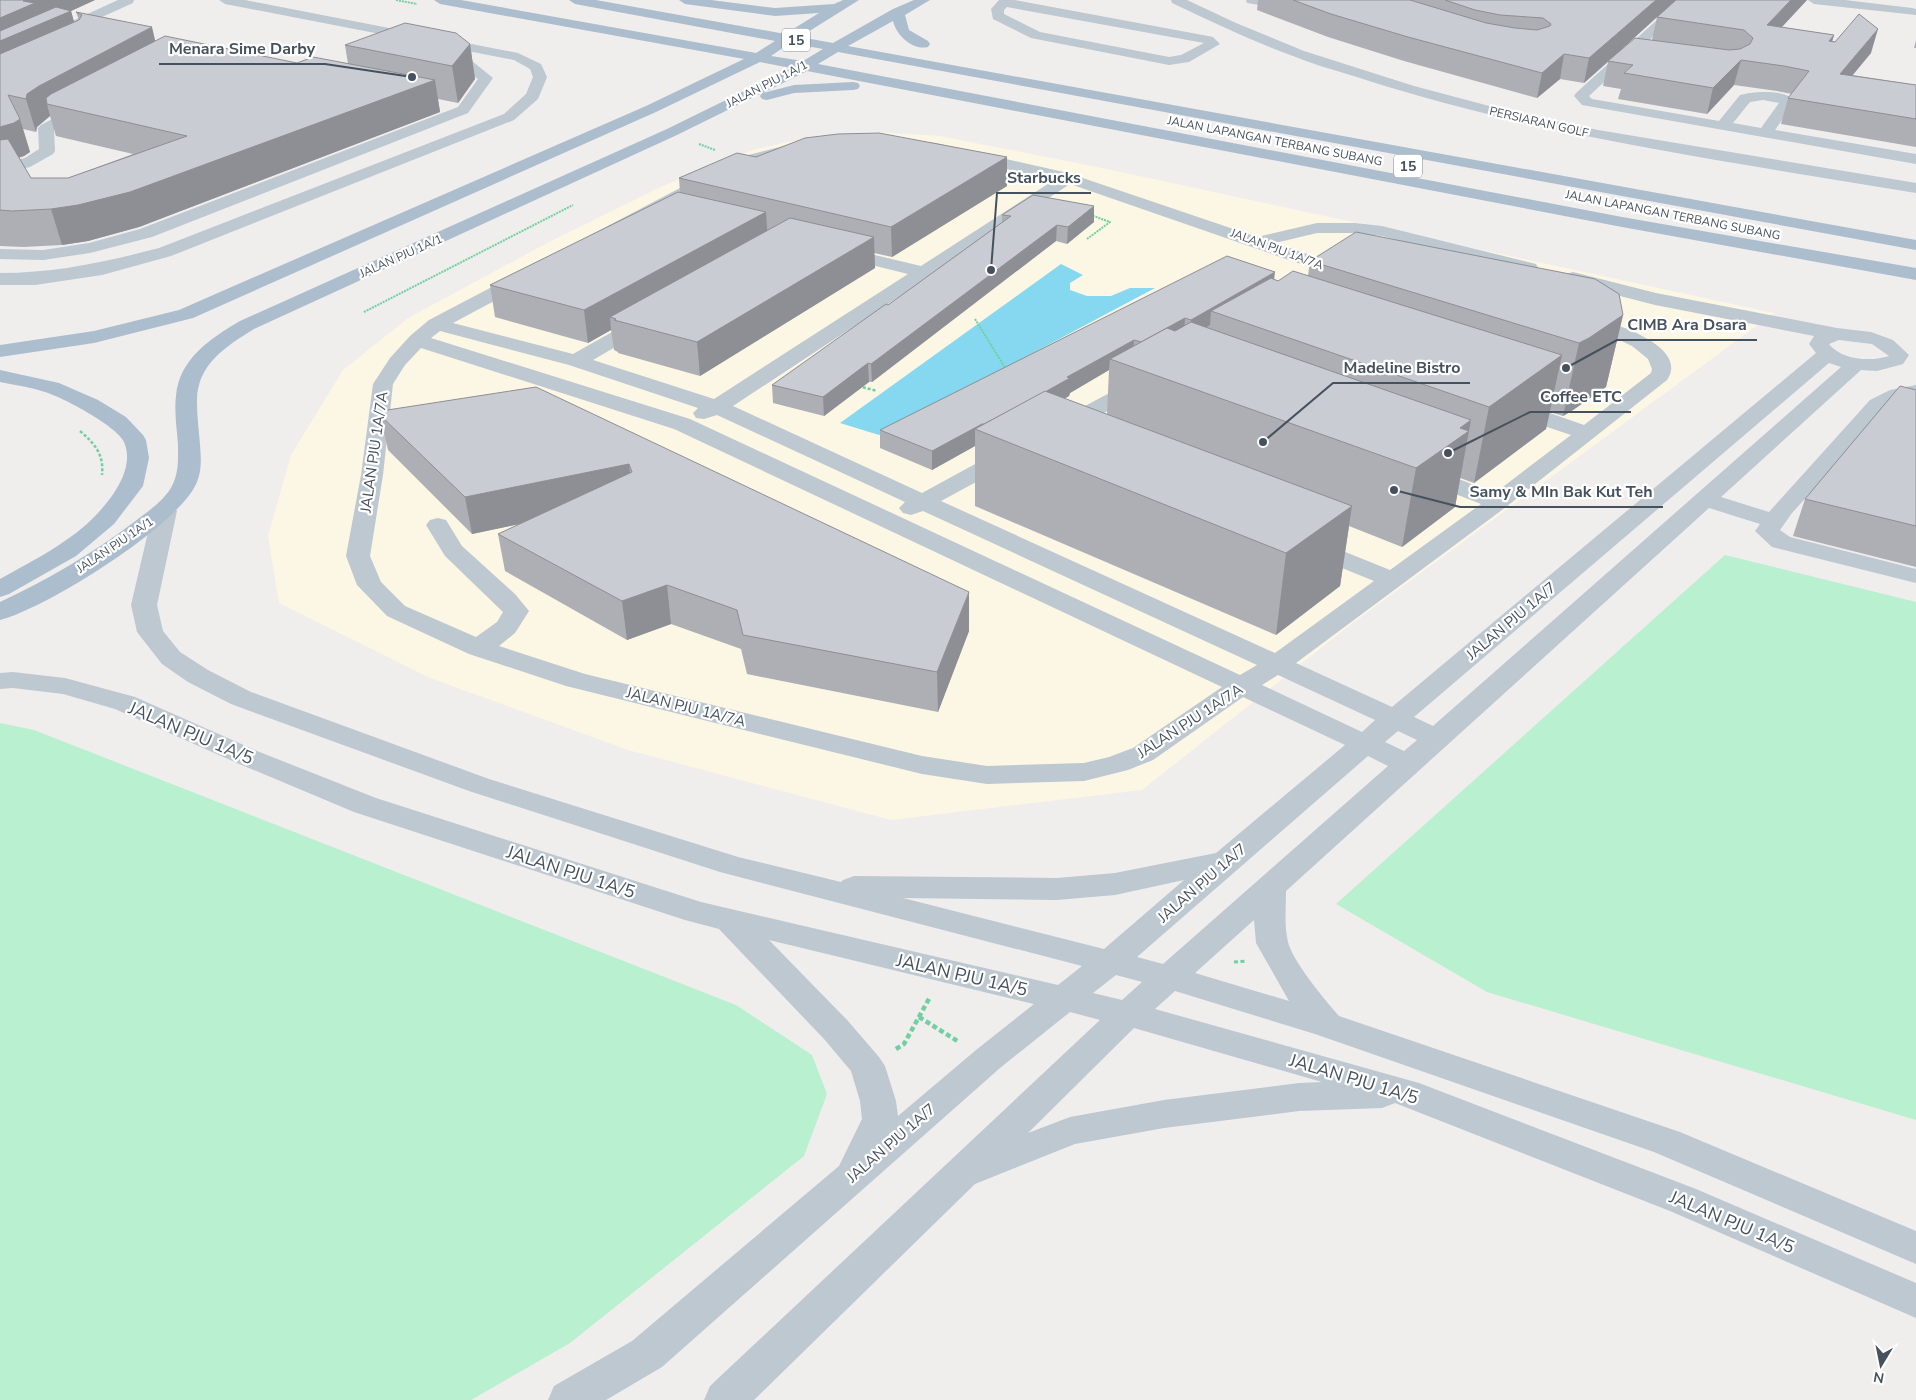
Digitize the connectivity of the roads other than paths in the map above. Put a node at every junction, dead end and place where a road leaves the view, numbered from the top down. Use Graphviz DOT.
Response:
graph roads {
  1 [pos="128,0"];
  2 [pos="225,0"];
  3 [pos="440,0"];
  4 [pos="499,0"];
  5 [pos="575,0"];
  6 [pos="685,0"];
  7 [pos="853,0"];
  8 [pos="924,0"];
  9 [pos="1057,0"];
  10 [pos="1177,0"];
  11 [pos="1288,0"];
  12 [pos="1686,0"];
  13 [pos="1814,0"];
  14 [pos="1007,2"];
  15 [pos="669,3"];
  16 [pos="1250,3"];
  17 [pos="836,8"];
  18 [pos="1106,8"];
  19 [pos="898,12"];
  20 [pos="1124,12"];
  21 [pos="1912,12"];
  22 [pos="742,15"];
  23 [pos="1192,17"];
  24 [pos="1086,18"];
  25 [pos="808,26"];
  26 [pos="1231,26"];
  27 [pos="825,28"];
  28 [pos="65,29"];
  29 [pos="842,31"];
  30 [pos="90,34"];
  31 [pos="664,34"];
  32 [pos="858,34"];
  33 [pos="38,41"];
  34 [pos="66,44"];
  35 [pos="932,47"];
  36 [pos="420,54"];
  37 [pos="759,57"];
  38 [pos="0,59"];
  39 [pos="805,66"];
  40 [pos="897,77"];
  41 [pos="1415,85"];
  42 [pos="932,90"];
  43 [pos="96,99"];
  44 [pos="722,107"];
  45 [pos="651,109"];
  46 [pos="463,110"];
  47 [pos="436,112"];
  48 [pos="504,119"];
  49 [pos="1723,126"];
  50 [pos="478,129"];
  51 [pos="1765,133"];
  52 [pos="902,144"];
  53 [pos="980,158"];
  54 [pos="1916,159"];
  55 [pos="928,162"];
  56 [pos="947,166"];
  57 [pos="0,169"];
  58 [pos="1916,174"];
  59 [pos="1068,178"];
  60 [pos="1916,188"];
  61 [pos="250,193"];
  62 [pos="290,203"];
  63 [pos="653,208"];
  64 [pos="682,215"];
  65 [pos="1257,242"];
  66 [pos="1916,245"];
  67 [pos="818,247"];
  68 [pos="0,254"];
  69 [pos="1916,261"];
  70 [pos="923,272"];
  71 [pos="1345,273"];
  72 [pos="1916,274"];
  73 [pos="0,279"];
  74 [pos="1320,286"];
  75 [pos="661,312"];
  76 [pos="436,324"];
  77 [pos="417,340"];
  78 [pos="1883,342"];
  79 [pos="1832,344"];
  80 [pos="1916,348"];
  81 [pos="0,351"];
  82 [pos="1896,360"];
  83 [pos="1916,360"];
  84 [pos="576,361"];
  85 [pos="1856,364"];
  86 [pos="1158,374"];
  87 [pos="0,376"];
  88 [pos="1916,391"];
  89 [pos="1494,402"];
  90 [pos="1878,405"];
  91 [pos="717,407"];
  92 [pos="1906,411"];
  93 [pos="682,424"];
  94 [pos="1587,433"];
  95 [pos="1054,443"];
  96 [pos="1022,448"];
  97 [pos="1406,467"];
  98 [pos="1711,493"];
  99 [pos="922,502"];
  100 [pos="1498,502"];
  101 [pos="165,510"];
  102 [pos="1780,514"];
  103 [pos="888,521"];
  104 [pos="438,525"];
  105 [pos="1284,537"];
  106 [pos="1916,576"];
  107 [pos="1394,580"];
  108 [pos="0,589"];
  109 [pos="0,612"];
  110 [pos="478,648"];
  111 [pos="1277,664"];
  112 [pos="0,681"];
  113 [pos="1240,687"];
  114 [pos="1395,718"];
  115 [pos="1437,738"];
  116 [pos="1365,744"];
  117 [pos="1408,764"];
  118 [pos="1226,861"];
  119 [pos="815,886"];
  120 [pos="1270,886"];
  121 [pos="730,920"];
  122 [pos="1109,963"];
  123 [pos="1169,977"];
  124 [pos="1065,998"];
  125 [pos="1128,1014"];
  126 [pos="1327,1025"];
  127 [pos="1406,1093"];
  128 [pos="959,1176"];
  129 [pos="852,1177"];
  130 [pos="1916,1248"];
  131 [pos="1916,1301"];
  132 [pos="569,1400"];
  133 [pos="725,1400"];
  1 -- 28 [label="street"];
  2 -- 48 [label="street"];
  3 -- 31 [label="main road"];
  4 -- 31 [label="main road, 15"];
  5 -- 66 [label="main road, JALAN LAPANGAN TERBANG SUBANG / 15"];
  6 -- 17 [label="main road"];
  7 -- 17 [label="main road, JALAN PJU 1A/1"];
  8 -- 19 [label="main road, JALAN PJU 1A/1"];
  9 -- 18 [label="street"];
  10 -- 23 [label="street, PERSIARAN GOLF"];
  11 -- 16 [label="street"];
  12 -- 49 [label="street"];
  13 -- 21 [label="street"];
  14 -- 23 [label="street"];
  14 -- 24 [label="street"];
  15 -- 22 [label="main road"];
  17 -- 25 [label="main road, JALAN PJU 1A/1"];
  18 -- 20 [label="street"];
  18 -- 24 [label="street"];
  19 -- 32 [label="main road, JALAN PJU 1A/1"];
  19 -- 35 [label="main road"];
  22 -- 25 [label="main road"];
  22 -- 31 [label="main road"];
  23 -- 24 [label="street"];
  23 -- 26 [label="street, PERSIARAN GOLF"];
  23 -- 26 [label="street"];
  23 -- 41 [label="street, PERSIARAN GOLF"];
  25 -- 27 [label="main road"];
  25 -- 37 [label="main road, JALAN PJU 1A/1"];
  26 -- 41 [label="street, PERSIARAN GOLF"];
  28 -- 30 [label="street"];
  28 -- 33 [label="street"];
  29 -- 32 [label="main road"];
  31 -- 37 [label="main road"];
  31 -- 40 [label="main road, 15"];
  31 -- 45 [label="main road"];
  32 -- 35 [label="main road"];
  32 -- 39 [label="main road, JALAN PJU 1A/1"];
  33 -- 34 [label="street"];
  33 -- 38 [label="street"];
  35 -- 40 [label="main road"];
  36 -- 46 [label="street"];
  37 -- 39 [label="main road"];
  37 -- 45 [label="main road, JALAN PJU 1A/1"];
  39 -- 40 [label="main road"];
  39 -- 44 [label="main road, JALAN PJU 1A/1"];
  40 -- 42 [label="main road"];
  40 -- 69 [label="main road, JALAN LAPANGAN TERBANG SUBANG / 15"];
  41 -- 58 [label="street, PERSIARAN GOLF"];
  41 -- 60 [label="street, PERSIARAN GOLF"];
  42 -- 44 [label="main road"];
  42 -- 72 [label="main road"];
  43 -- 57 [label="street"];
  44 -- 101 [label="main road, JALAN PJU 1A/1"];
  45 -- 81 [label="main road, JALAN PJU 1A/1"];
  46 -- 47 [label="street"];
  46 -- 48 [label="street"];
  47 -- 50 [label="street"];
  47 -- 61 [label="street"];
  48 -- 50 [label="street"];
  49 -- 51 [label="street"];
  49 -- 51 [label="street"];
  50 -- 62 [label="street"];
  51 -- 54 [label="street"];
  52 -- 53 [label="street, JALAN PJU 1A/7A"];
  52 -- 55 [label="street"];
  52 -- 63 [label="street, JALAN PJU 1A/7A"];
  53 -- 56 [label="street"];
  53 -- 59 [label="street, JALAN PJU 1A/7A"];
  59 -- 65 [label="street, JALAN PJU 1A/7A"];
  59 -- 70 [label="street"];
  61 -- 62 [label="street"];
  61 -- 68 [label="street"];
  62 -- 73 [label="street"];
  63 -- 64 [label="street"];
  63 -- 76 [label="street, JALAN PJU 1A/7A"];
  65 -- 71 [label="street, JALAN PJU 1A/7A"];
  65 -- 79 [label="street"];
  67 -- 70 [label="street"];
  70 -- 91 [label="street"];
  71 -- 74 [label="street"];
  71 -- 94 [label="street, JALAN PJU 1A/7A"];
  75 -- 84 [label="street"];
  76 -- 77 [label="street, JALAN PJU 1A/7A"];
  76 -- 84 [label="street"];
  77 -- 93 [label="street"];
  77 -- 110 [label="street, JALAN PJU 1A/7A"];
  78 -- 79 [label="street"];
  78 -- 80 [label="street"];
  78 -- 82 [label="street"];
  79 -- 85 [label="street"];
  79 -- 114 [label="street, JALAN PJU 1A/7"];
  82 -- 83 [label="street"];
  82 -- 85 [label="street"];
  84 -- 91 [label="street"];
  85 -- 98 [label="street"];
  86 -- 95 [label="street"];
  87 -- 108 [label="main road"];
  88 -- 90 [label="street"];
  89 -- 94 [label="street"];
  90 -- 92 [label="street"];
  90 -- 102 [label="street"];
  91 -- 93 [label="street"];
  91 -- 99 [label="street"];
  93 -- 103 [label="street"];
  94 -- 100 [label="street, JALAN PJU 1A/7A"];
  96 -- 99 [label="street"];
  97 -- 100 [label="street"];
  98 -- 102 [label="street"];
  98 -- 115 [label="street"];
  99 -- 103 [label="street"];
  99 -- 111 [label="street"];
  100 -- 107 [label="street, JALAN PJU 1A/7A"];
  101 -- 109 [label="main road, JALAN PJU 1A/1"];
  101 -- 119 [label="street"];
  102 -- 106 [label="street"];
  103 -- 113 [label="street"];
  104 -- 110 [label="street"];
  105 -- 107 [label="street"];
  107 -- 111 [label="street, JALAN PJU 1A/7A"];
  110 -- 113 [label="street, JALAN PJU 1A/7A"];
  111 -- 113 [label="street, JALAN PJU 1A/7A"];
  111 -- 114 [label="street"];
  112 -- 121 [label="street, JALAN PJU 1A/5"];
  113 -- 116 [label="street"];
  114 -- 115 [label="street"];
  114 -- 116 [label="street, JALAN PJU 1A/7"];
  115 -- 117 [label="street"];
  116 -- 117 [label="street"];
  116 -- 118 [label="street, JALAN PJU 1A/7"];
  117 -- 120 [label="street"];
  118 -- 119 [label="street"];
  118 -- 122 [label="street, JALAN PJU 1A/7"];
  119 -- 122 [label="street"];
  120 -- 123 [label="street"];
  120 -- 126 [label="street"];
  121 -- 124 [label="street, JALAN PJU 1A/5"];
  121 -- 129 [label="street"];
  122 -- 123 [label="street"];
  122 -- 124 [label="street, JALAN PJU 1A/7"];
  123 -- 125 [label="street"];
  123 -- 126 [label="street"];
  124 -- 125 [label="street, JALAN PJU 1A/5"];
  124 -- 129 [label="street, JALAN PJU 1A/7"];
  125 -- 127 [label="street, JALAN PJU 1A/5"];
  125 -- 128 [label="street"];
  126 -- 130 [label="street"];
  127 -- 128 [label="street"];
  127 -- 131 [label="street, JALAN PJU 1A/5"];
  128 -- 133 [label="street"];
  129 -- 132 [label="street, JALAN PJU 1A/7"];
}
